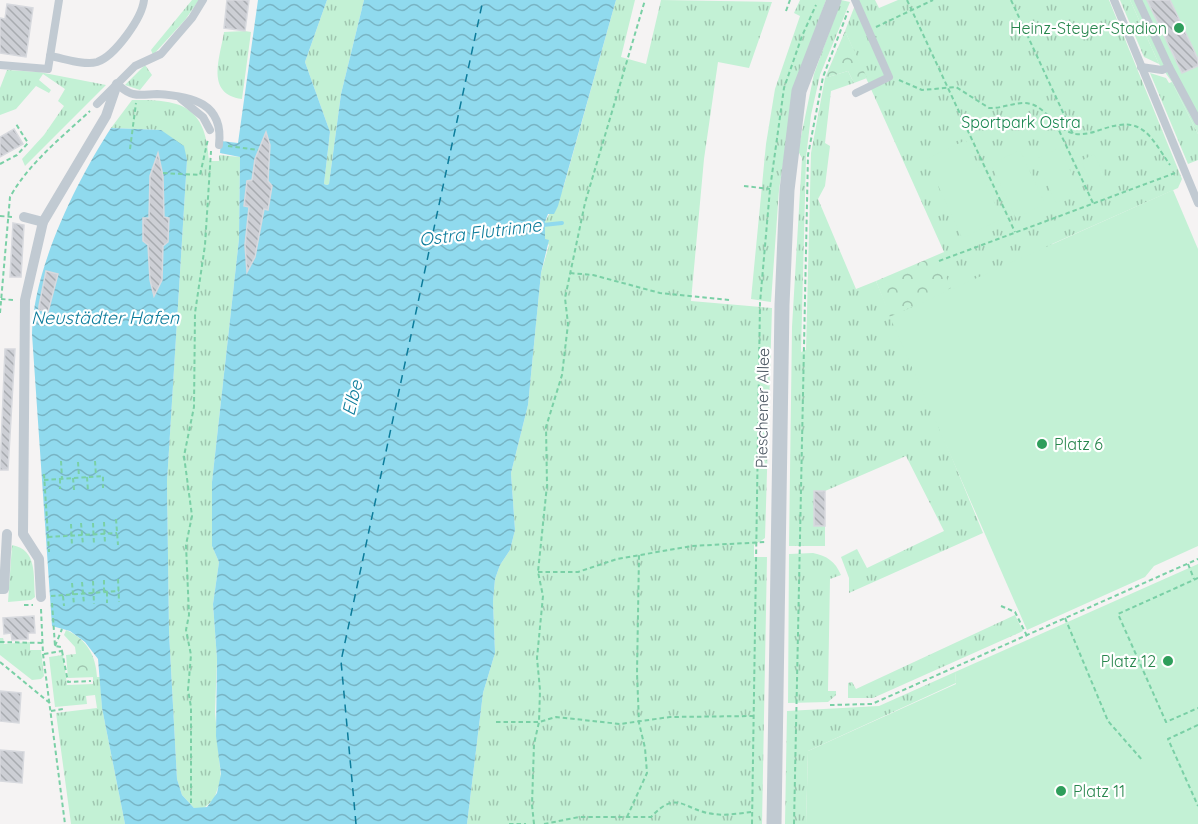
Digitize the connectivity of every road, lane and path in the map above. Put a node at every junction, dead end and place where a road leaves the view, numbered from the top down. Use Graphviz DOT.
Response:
graph roads {
  1 [pos="59,0"];
  2 [pos="144,0"];
  3 [pos="203,0"];
  4 [pos="645,0"];
  5 [pos="790,0"];
  6 [pos="819,0"];
  7 [pos="834,0"];
  8 [pos="855,0"];
  9 [pos="907,0"];
  10 [pos="933,0"];
  11 [pos="1011,0"];
  12 [pos="1114,0"];
  13 [pos="1138,0"];
  14 [pos="850,8"];
  15 [pos="911,10"];
  16 [pos="786,11"];
  17 [pos="870,30"];
  18 [pos="50,56"];
  19 [pos="0,65"];
  20 [pos="1141,67"];
  21 [pos="1169,68"];
  22 [pos="889,77"];
  23 [pos="117,84"];
  24 [pos="948,86"];
  25 [pos="855,93"];
  26 [pos="137,95"];
  27 [pos="177,96"];
  28 [pos="98,104"];
  29 [pos="1198,122"];
  30 [pos="1055,123"];
  31 [pos="16,124"];
  32 [pos="210,130"];
  33 [pos="1073,134"];
  34 [pos="219,145"];
  35 [pos="130,149"];
  36 [pos="258,150"];
  37 [pos="0,164"];
  38 [pos="163,173"];
  39 [pos="200,175"];
  40 [pos="209,175"];
  41 [pos="744,186"];
  42 [pos="770,189"];
  43 [pos="787,190"];
  44 [pos="1092,203"];
  45 [pos="1198,203"];
  46 [pos="0,216"];
  47 [pos="6,216"];
  48 [pos="12,217"];
  49 [pos="24,217"];
  50 [pos="43,222"];
  51 [pos="1015,232"];
  52 [pos="939,261"];
  53 [pos="570,273"];
  54 [pos="1,299"];
  55 [pos="21,300"];
  56 [pos="729,300"];
  57 [pos="0,313"];
  58 [pos="95,461"];
  59 [pos="61,462"];
  60 [pos="78,462"];
  61 [pos="96,476"];
  62 [pos="79,477"];
  63 [pos="87,477"];
  64 [pos="73,478"];
  65 [pos="61,479"];
  66 [pos="44,480"];
  67 [pos="103,488"];
  68 [pos="60,489"];
  69 [pos="74,490"];
  70 [pos="88,491"];
  71 [pos="116,519"];
  72 [pos="104,522"];
  73 [pos="81,523"];
  74 [pos="93,523"];
  75 [pos="71,524"];
  76 [pos="117,532"];
  77 [pos="105,533"];
  78 [pos="23,534"];
  79 [pos="82,534"];
  80 [pos="93,534"];
  81 [pos="72,535"];
  82 [pos="48,537"];
  83 [pos="758,542"];
  84 [pos="778,542"];
  85 [pos="105,544"];
  86 [pos="83,545"];
  87 [pos="94,545"];
  88 [pos="118,545"];
  89 [pos="72,546"];
  90 [pos="639,555"];
  91 [pos="1198,559"];
  92 [pos="1188,564"];
  93 [pos="538,572"];
  94 [pos="118,579"];
  95 [pos="1196,579"];
  96 [pos="104,580"];
  97 [pos="93,581"];
  98 [pos="82,582"];
  99 [pos="72,583"];
  100 [pos="0,589"];
  101 [pos="119,591"];
  102 [pos="106,592"];
  103 [pos="73,594"];
  104 [pos="83,594"];
  105 [pos="63,595"];
  106 [pos="46,597"];
  107 [pos="119,602"];
  108 [pos="107,603"];
  109 [pos="84,604"];
  110 [pos="94,604"];
  111 [pos="74,605"];
  112 [pos="64,606"];
  113 [pos="1001,606"];
  114 [pos="1065,618"];
  115 [pos="62,630"];
  116 [pos="1027,636"];
  117 [pos="54,641"];
  118 [pos="0,642"];
  119 [pos="43,643"];
  120 [pos="55,646"];
  121 [pos="62,651"];
  122 [pos="44,654"];
  123 [pos="1,663"];
  124 [pos="91,681"];
  125 [pos="51,704"];
  126 [pos="830,705"];
  127 [pos="1198,708"];
  128 [pos="63,709"];
  129 [pos="51,711"];
  130 [pos="754,716"];
  131 [pos="496,722"];
  132 [pos="539,722"];
  133 [pos="639,723"];
  134 [pos="1198,725"];
  135 [pos="1143,761"];
  136 [pos="191,803"];
  137 [pos="1198,806"];
  138 [pos="752,812"];
  139 [pos="627,817"];
  140 [pos="65,824"];
  141 [pos="509,824"];
  142 [pos="526,824"];
  143 [pos="534,824"];
  144 [pos="544,824"];
  145 [pos="752,824"];
  146 [pos="774,824"];
  147 [pos="794,824"];
  1 -- 18 [label="lane"];
  2 -- 18 [label="lane"];
  3 -- 23 [label="lane"];
  4 -- 53 [label="path"];
  5 -- 16 [label="path"];
  6 -- 42 [label="path"];
  7 -- 43 [label="street, Pieschener Allee"];
  8 -- 17 [label="lane"];
  9 -- 15 [label="path"];
  10 -- 15 [label="path"];
  11 -- 33 [label="path"];
  12 -- 20 [label="lane"];
  13 -- 21 [label="lane"];
  14 -- 147 [label="path"];
  15 -- 17 [label="path"];
  15 -- 24 [label="path"];
  17 -- 22 [label="lane"];
  18 -- 19 [label="lane"];
  20 -- 21 [label="lane"];
  20 -- 45 [label="lane"];
  21 -- 29 [label="lane"];
  22 -- 24 [label="path"];
  22 -- 25 [label="lane"];
  23 -- 26 [label="lane"];
  23 -- 28 [label="lane"];
  23 -- 50 [label="street"];
  24 -- 30 [label="path"];
  24 -- 51 [label="path"];
  26 -- 27 [label="lane"];
  26 -- 35 [label="path"];
  27 -- 32 [label="lane"];
  27 -- 34 [label="lane"];
  28 -- 47 [label="path"];
  30 -- 33 [label="path"];
  30 -- 44 [label="path"];
  31 -- 37 [label="path"];
  32 -- 39 [label="path"];
  32 -- 40 [label="path"];
  33 -- 44 [label="path"];
  34 -- 36 [label="path"];
  38 -- 39 [label="path"];
  39 -- 40 [label="path"];
  40 -- 136 [label="path"];
  41 -- 42 [label="path"];
  42 -- 43 [label="path"];
  42 -- 83 [label="path"];
  43 -- 84 [label="street, Pieschener Allee"];
  44 -- 51 [label="path"];
  46 -- 47 [label="path"];
  47 -- 48 [label="path"];
  47 -- 54 [label="path"];
  49 -- 50 [label="street"];
  50 -- 55 [label="street"];
  51 -- 52 [label="path"];
  53 -- 56 [label="path"];
  53 -- 93 [label="path"];
  54 -- 55 [label="path"];
  54 -- 57 [label="path"];
  55 -- 78 [label="street"];
  58 -- 61 [label="path"];
  59 -- 65 [label="path"];
  60 -- 62 [label="path"];
  61 -- 63 [label="path"];
  61 -- 67 [label="path"];
  62 -- 63 [label="path"];
  62 -- 64 [label="path"];
  63 -- 70 [label="path"];
  64 -- 65 [label="path"];
  64 -- 69 [label="path"];
  65 -- 66 [label="path"];
  65 -- 68 [label="path"];
  71 -- 76 [label="path"];
  72 -- 77 [label="path"];
  73 -- 79 [label="path"];
  74 -- 80 [label="path"];
  75 -- 81 [label="path"];
  76 -- 77 [label="path"];
  76 -- 88 [label="path"];
  77 -- 80 [label="path"];
  77 -- 85 [label="path"];
  78 -- 100 [label="street"];
  78 -- 106 [label="street"];
  79 -- 80 [label="path"];
  79 -- 81 [label="path"];
  79 -- 86 [label="path"];
  80 -- 87 [label="path"];
  81 -- 82 [label="path"];
  81 -- 89 [label="path"];
  83 -- 84 [label="path"];
  83 -- 90 [label="path"];
  83 -- 130 [label="path"];
  84 -- 146 [label="street, Pieschener Allee"];
  90 -- 93 [label="path"];
  90 -- 133 [label="path"];
  91 -- 92 [label="path"];
  92 -- 95 [label="path"];
  92 -- 114 [label="path"];
  93 -- 132 [label="path"];
  94 -- 101 [label="path"];
  95 -- 127 [label="path"];
  96 -- 102 [label="path"];
  97 -- 110 [label="path"];
  98 -- 104 [label="path"];
  99 -- 103 [label="path"];
  101 -- 102 [label="path"];
  101 -- 107 [label="path"];
  102 -- 104 [label="path"];
  102 -- 108 [label="path"];
  103 -- 104 [label="path"];
  103 -- 105 [label="path"];
  103 -- 111 [label="path"];
  104 -- 109 [label="path"];
  105 -- 106 [label="path"];
  105 -- 112 [label="path"];
  106 -- 119 [label="path"];
  113 -- 116 [label="path"];
  114 -- 116 [label="path"];
  114 -- 135 [label="path"];
  115 -- 120 [label="path"];
  116 -- 126 [label="path"];
  117 -- 120 [label="path"];
  118 -- 119 [label="path"];
  119 -- 122 [label="path"];
  120 -- 121 [label="path"];
  121 -- 122 [label="path"];
  121 -- 124 [label="path"];
  122 -- 125 [label="path"];
  123 -- 125 [label="path"];
  125 -- 129 [label="path"];
  128 -- 129 [label="path"];
  129 -- 140 [label="path"];
  130 -- 133 [label="path"];
  130 -- 138 [label="path"];
  131 -- 132 [label="path"];
  132 -- 133 [label="path"];
  132 -- 143 [label="path"];
  133 -- 139 [label="path"];
  134 -- 137 [label="path"];
  138 -- 139 [label="path"];
  138 -- 145 [label="path"];
  139 -- 144 [label="path"];
  141 -- 142 [label="path"];
}
